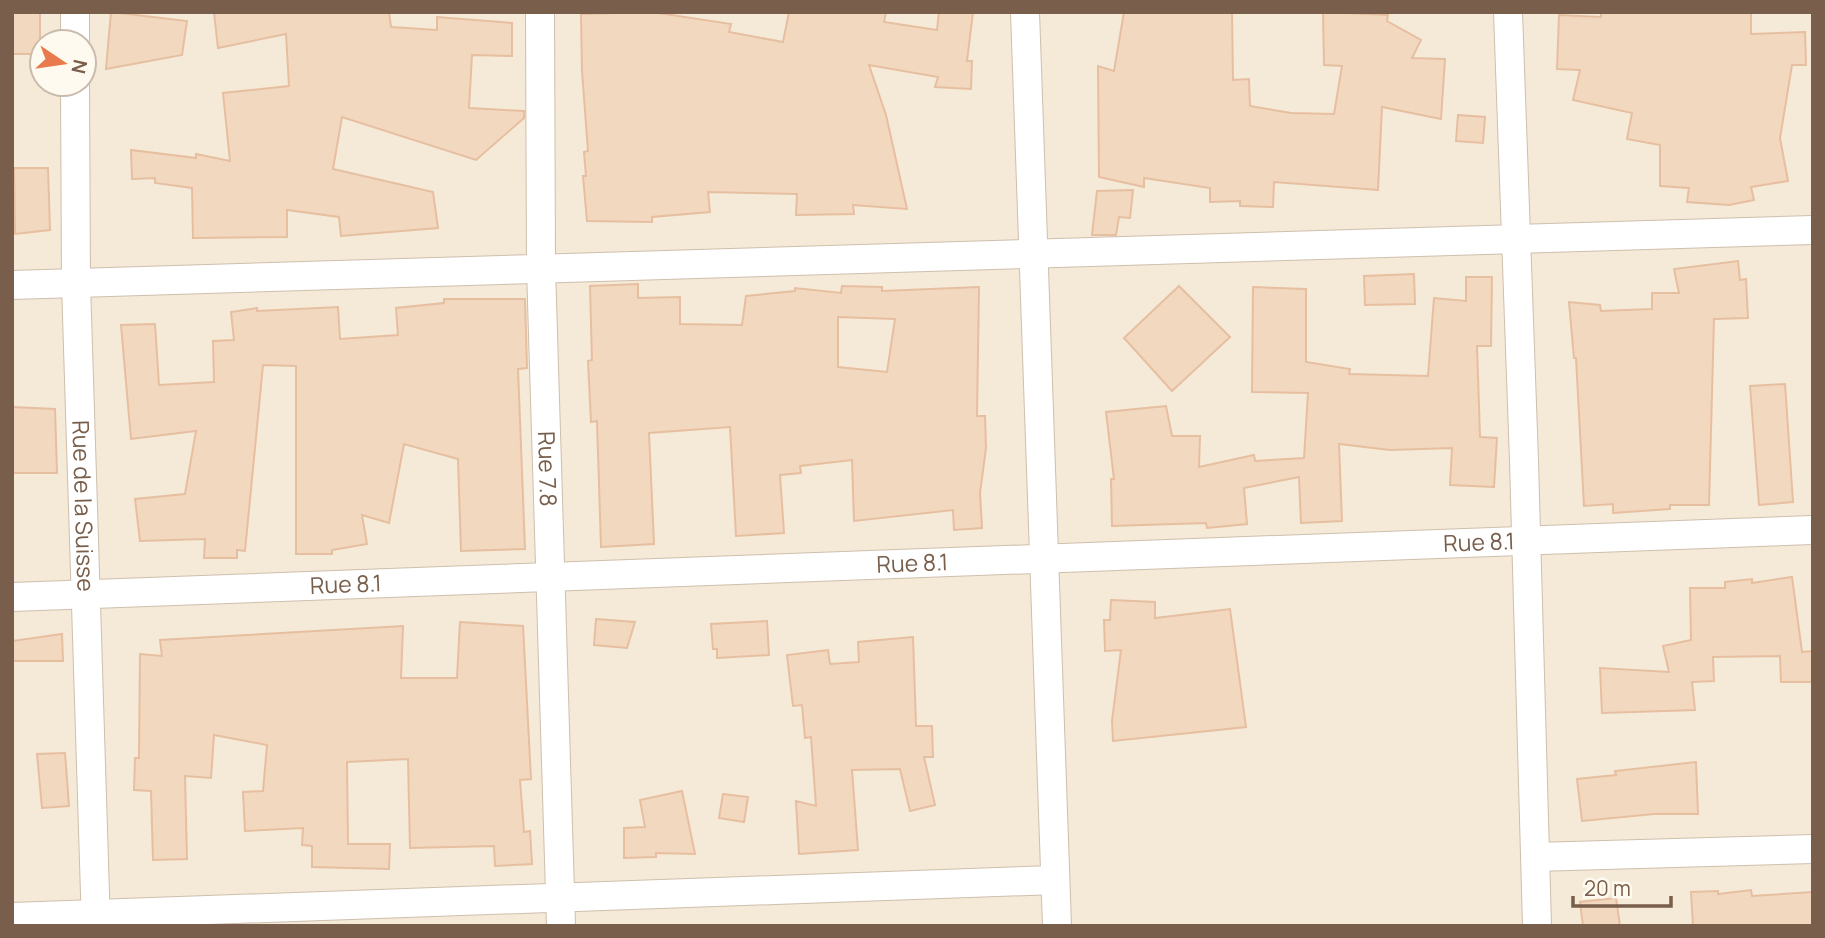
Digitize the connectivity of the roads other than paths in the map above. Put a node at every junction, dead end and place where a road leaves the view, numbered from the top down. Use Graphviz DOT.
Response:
graph roads {
  1 [pos="540,12"];
  2 [pos="1026,12"];
  3 [pos="1508,12"];
  4 [pos="75,98"];
  5 [pos="1813,230"];
  6 [pos="1516,239"];
  7 [pos="1034,254"];
  8 [pos="541,268"];
  9 [pos="76,283"];
  10 [pos="12,285"];
  11 [pos="1813,530"];
  12 [pos="1526,541"];
  13 [pos="1046,559"];
  14 [pos="551,577"];
  15 [pos="85,594"];
  16 [pos="12,597"];
  17 [pos="1813,849"];
  18 [pos="1535,857"];
  19 [pos="1055,880"];
  20 [pos="560,897"];
  21 [pos="12,917"];
  22 [pos="96,920"];
  23 [pos="561,926"];
  24 [pos="1057,926"];
  25 [pos="1537,926"];
  1 -- 8 [label="street, Rue 7.8"];
  2 -- 7 [label="street"];
  3 -- 6 [label="street"];
  4 -- 9 [label="street, Rue de la Suisse"];
  5 -- 6 [label="street"];
  6 -- 7 [label="street"];
  6 -- 12 [label="street"];
  7 -- 8 [label="street"];
  7 -- 13 [label="street"];
  8 -- 9 [label="street"];
  8 -- 14 [label="street, Rue 7.8"];
  9 -- 10 [label="street"];
  9 -- 15 [label="street, Rue de la Suisse"];
  11 -- 12 [label="street, Rue 8.1"];
  12 -- 13 [label="street, Rue 8.1"];
  12 -- 18 [label="street"];
  13 -- 14 [label="street, Rue 8.1"];
  13 -- 19 [label="street"];
  14 -- 15 [label="street, Rue 8.1"];
  14 -- 20 [label="street, Rue 7.8"];
  15 -- 16 [label="street, Rue 8.1"];
  15 -- 22 [label="street, Rue de la Suisse"];
  17 -- 18 [label="street"];
  18 -- 25 [label="street"];
  19 -- 20 [label="street"];
  19 -- 24 [label="street"];
  20 -- 22 [label="street"];
  20 -- 23 [label="street, Rue 7.8"];
  21 -- 22 [label="street"];
}
